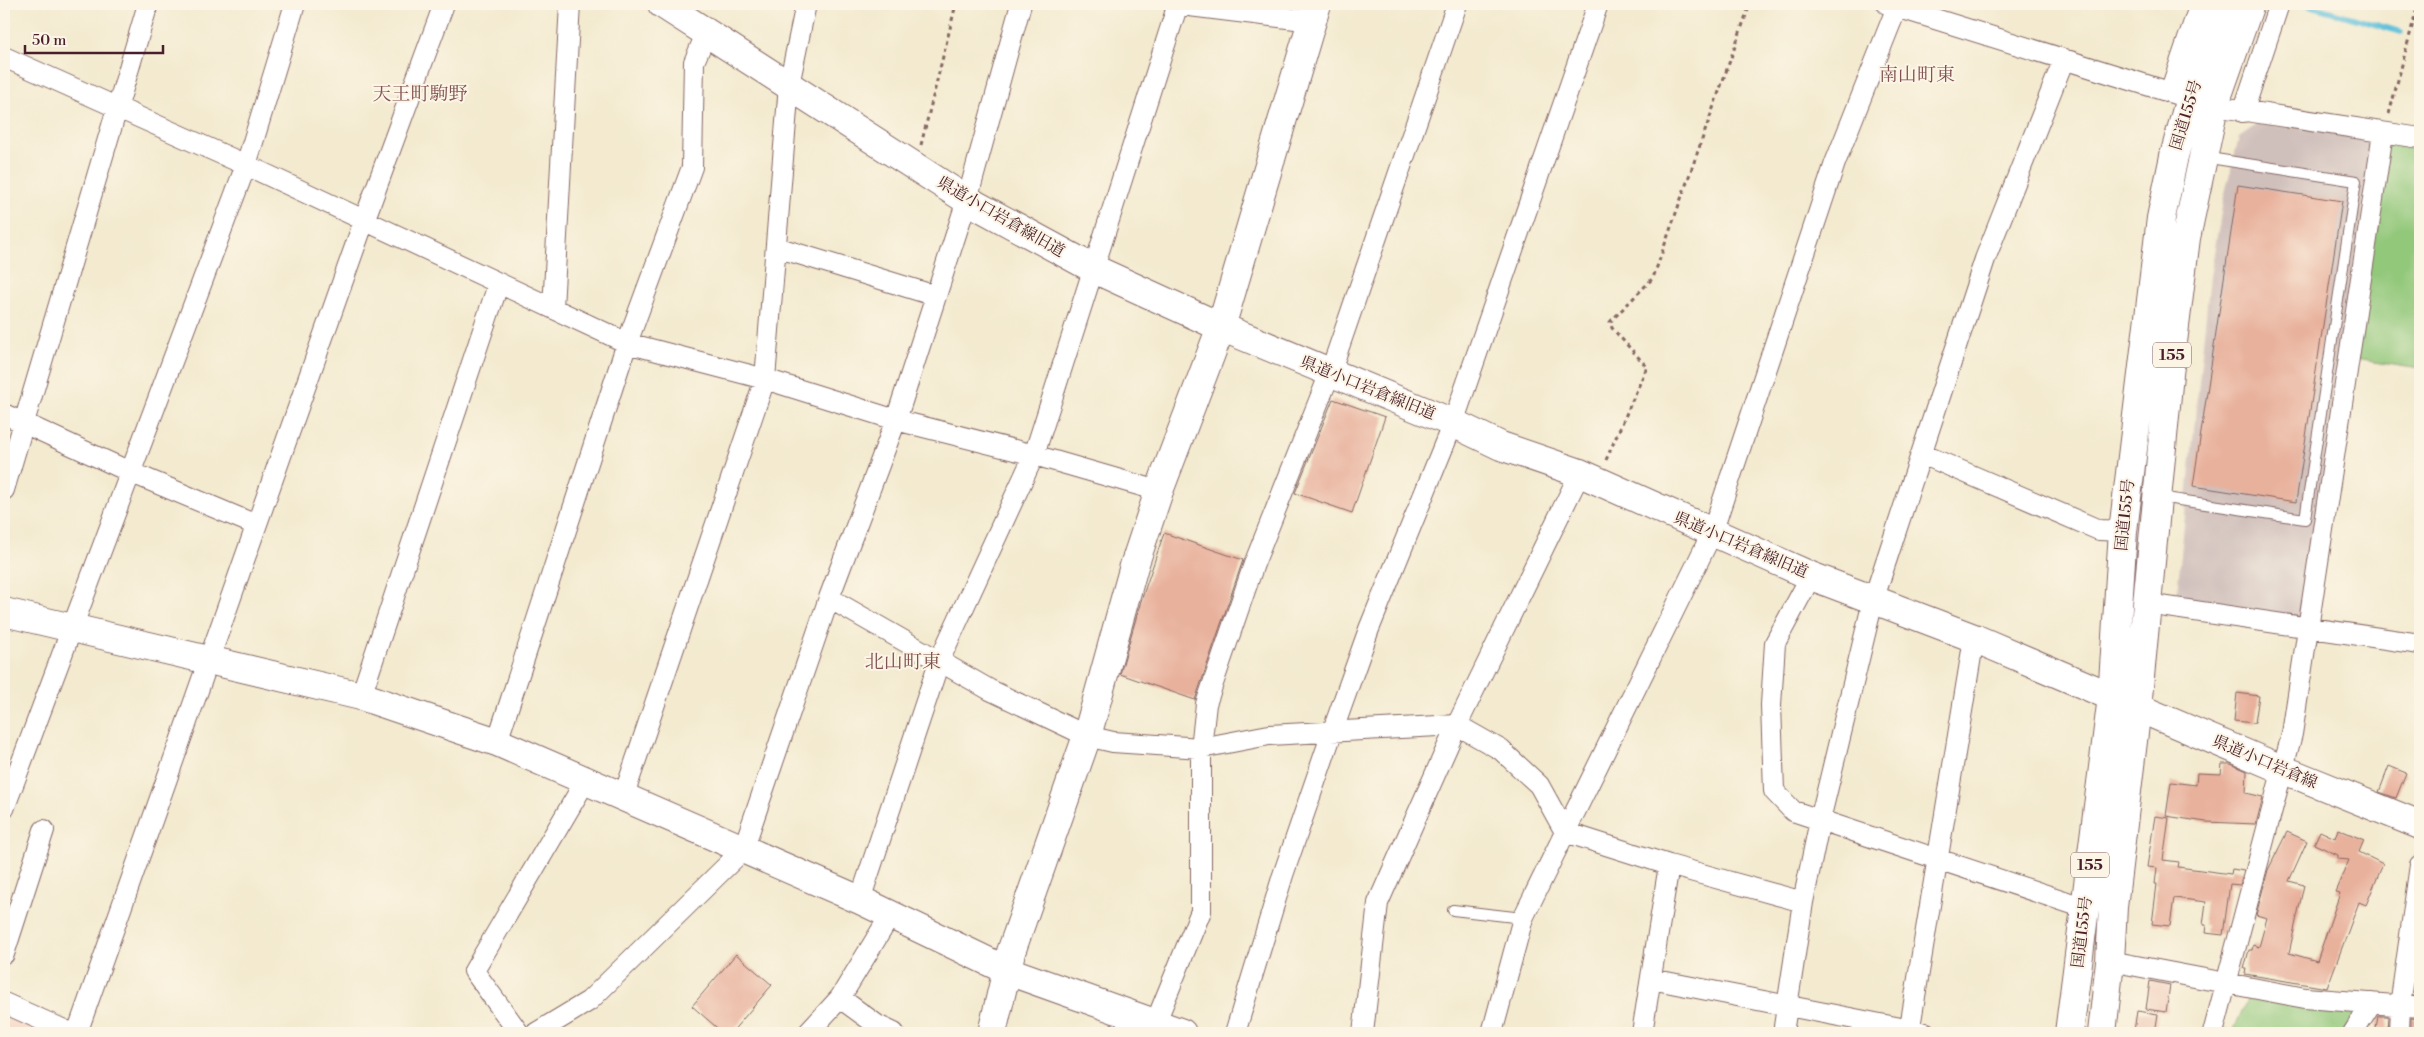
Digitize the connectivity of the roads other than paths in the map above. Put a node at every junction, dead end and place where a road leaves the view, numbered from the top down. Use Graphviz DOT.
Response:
graph roads {
  1 [pos="148,4"];
  2 [pos="295,4"];
  3 [pos="444,4"];
  4 [pos="570,4"];
  5 [pos="662,4"];
  6 [pos="806,4"];
  7 [pos="1021,4"];
  8 [pos="1176,4"];
  9 [pos="1457,4"];
  10 [pos="1598,4"];
  11 [pos="2200,4"];
  12 [pos="2222,4"];
  13 [pos="2279,4"];
  14 [pos="1892,5"];
  15 [pos="1225,7"];
  16 [pos="2249,7"];
  17 [pos="1315,12"];
  18 [pos="706,34"];
  19 [pos="4,57"];
  20 [pos="2064,59"];
  21 [pos="789,85"];
  22 [pos="2191,99"];
  23 [pos="118,107"];
  24 [pos="2243,112"];
  25 [pos="2384,133"];
  26 [pos="2420,138"];
  27 [pos="2202,157"];
  28 [pos="246,165"];
  29 [pos="967,200"];
  30 [pos="364,222"];
  31 [pos="776,246"];
  32 [pos="1094,269"];
  33 [pos="498,285"];
  34 [pos="936,296"];
  35 [pos="553,308"];
  36 [pos="1221,327"];
  37 [pos="627,343"];
  38 [pos="1330,373"];
  39 [pos="765,379"];
  40 [pos="4,414"];
  41 [pos="896,420"];
  42 [pos="1452,423"];
  43 [pos="24,424"];
  44 [pos="1922,454"];
  45 [pos="1034,456"];
  46 [pos="130,472"];
  47 [pos="1588,478"];
  48 [pos="4,490"];
  49 [pos="1159,491"];
  50 [pos="2157,497"];
  51 [pos="256,525"];
  52 [pos="2123,531"];
  53 [pos="1712,533"];
  54 [pos="1811,576"];
  55 [pos="829,598"];
  56 [pos="1873,601"];
  57 [pos="2147,604"];
  58 [pos="4,612"];
  59 [pos="72,628"];
  60 [pos="2308,628"];
  61 [pos="1974,638"];
  62 [pos="2420,644"];
  63 [pos="940,659"];
  64 [pos="210,660"];
  65 [pos="361,696"];
  66 [pos="2112,697"];
  67 [pos="2137,708"];
  68 [pos="1457,725"];
  69 [pos="1332,730"];
  70 [pos="1087,736"];
  71 [pos="496,742"];
  72 [pos="1202,748"];
  73 [pos="2284,770"];
  74 [pos="586,780"];
  75 [pos="623,798"];
  76 [pos="4,809"];
  77 [pos="1820,820"];
  78 [pos="2420,825"];
  79 [pos="44,830"];
  80 [pos="1565,832"];
  81 [pos="743,850"];
  82 [pos="1940,859"];
  83 [pos="1669,865"];
  84 [pos="2420,865"];
  85 [pos="860,900"];
  86 [pos="1803,902"];
  87 [pos="2085,908"];
  88 [pos="1452,910"];
  89 [pos="890,916"];
  90 [pos="1523,918"];
  91 [pos="4,954"];
  92 [pos="2110,961"];
  93 [pos="1008,971"];
  94 [pos="1651,979"];
  95 [pos="2226,982"];
  96 [pos="840,998"];
  97 [pos="4,1003"];
  98 [pos="2372,1003"];
  99 [pos="2400,1006"];
  100 [pos="1787,1007"];
  101 [pos="2420,1007"];
  102 [pos="1155,1024"];
  103 [pos="542,1032"];
  104 [pos="1915,1032"];
  105 [pos="70,1033"];
  106 [pos="77,1033"];
  107 [pos="519,1033"];
  108 [pos="808,1033"];
  109 [pos="894,1033"];
  110 [pos="992,1033"];
  111 [pos="1182,1033"];
  112 [pos="1235,1033"];
  113 [pos="1363,1033"];
  114 [pos="1492,1033"];
  115 [pos="1642,1033"];
  116 [pos="1783,1033"];
  117 [pos="2069,1033"];
  118 [pos="2102,1033"];
  119 [pos="2213,1033"];
  120 [pos="2353,1033"];
  121 [pos="2399,1033"];
  1 -- 23 [label="street"];
  2 -- 28 [label="street"];
  3 -- 30 [label="street"];
  4 -- 35 [label="street"];
  5 -- 18 [label="main road, 県道小口岩倉線旧道"];
  6 -- 21 [label="street"];
  7 -- 29 [label="street"];
  8 -- 15 [label="street"];
  8 -- 32 [label="street"];
  9 -- 38 [label="street"];
  10 -- 42 [label="street"];
  11 -- 22 [label="street"];
  12 -- 22 [label="main road, 国道155号 / 155"];
  13 -- 24 [label="street"];
  14 -- 20 [label="street"];
  14 -- 53 [label="street"];
  15 -- 17 [label="street"];
  16 -- 22 [label="main road, 国道155号 / 155"];
  17 -- 36 [label="main road"];
  18 -- 21 [label="main road, 県道小口岩倉線旧道"];
  18 -- 37 [label="street"];
  19 -- 23 [label="street"];
  20 -- 22 [label="street"];
  20 -- 44 [label="street"];
  21 -- 29 [label="main road, 県道小口岩倉線旧道"];
  21 -- 31 [label="street"];
  22 -- 24 [label="street"];
  22 -- 27 [label="main road, 国道155号 / 155"];
  22 -- 52 [label="main road, 国道155号 / 155"];
  23 -- 28 [label="street"];
  23 -- 43 [label="street"];
  24 -- 25 [label="street"];
  25 -- 26 [label="street"];
  25 -- 60 [label="street"];
  27 -- 50 [label="main road, 国道155号 / 155"];
  27 -- 50 [label="lane"];
  28 -- 30 [label="street"];
  28 -- 46 [label="street"];
  29 -- 32 [label="main road, 県道小口岩倉線旧道"];
  29 -- 34 [label="street"];
  30 -- 33 [label="street"];
  30 -- 51 [label="street"];
  31 -- 34 [label="street"];
  31 -- 39 [label="street"];
  32 -- 36 [label="main road, 県道小口岩倉線旧道"];
  32 -- 45 [label="street"];
  33 -- 35 [label="street"];
  33 -- 65 [label="street"];
  34 -- 41 [label="street"];
  35 -- 37 [label="street"];
  36 -- 38 [label="main road, 県道小口岩倉線旧道"];
  36 -- 49 [label="main road"];
  37 -- 39 [label="street"];
  37 -- 71 [label="street"];
  38 -- 42 [label="main road, 県道小口岩倉線旧道"];
  38 -- 72 [label="street"];
  39 -- 41 [label="street"];
  39 -- 75 [label="street"];
  40 -- 43 [label="street"];
  41 -- 45 [label="street"];
  41 -- 55 [label="street"];
  42 -- 47 [label="main road, 県道小口岩倉線旧道"];
  42 -- 69 [label="street"];
  43 -- 46 [label="street"];
  43 -- 48 [label="street"];
  44 -- 52 [label="street"];
  44 -- 56 [label="street"];
  45 -- 49 [label="street"];
  45 -- 63 [label="street"];
  46 -- 51 [label="street"];
  46 -- 59 [label="street"];
  47 -- 53 [label="main road, 県道小口岩倉線旧道"];
  47 -- 68 [label="street"];
  49 -- 70 [label="main road"];
  50 -- 57 [label="main road, 国道155号 / 155"];
  51 -- 64 [label="street"];
  52 -- 66 [label="main road, 国道155号 / 155"];
  53 -- 54 [label="main road, 県道小口岩倉線旧道"];
  53 -- 80 [label="street"];
  54 -- 56 [label="main road, 県道小口岩倉線旧道"];
  54 -- 77 [label="street"];
  55 -- 63 [label="street"];
  55 -- 81 [label="street"];
  56 -- 61 [label="main road, 県道小口岩倉線旧道"];
  56 -- 77 [label="street"];
  57 -- 60 [label="street"];
  57 -- 67 [label="main road, 国道155号 / 155"];
  58 -- 59 [label="main road"];
  59 -- 64 [label="main road"];
  59 -- 76 [label="street"];
  60 -- 62 [label="street"];
  60 -- 73 [label="street"];
  61 -- 66 [label="main road, 県道小口岩倉線旧道"];
  61 -- 82 [label="street"];
  63 -- 70 [label="street"];
  63 -- 85 [label="street"];
  64 -- 65 [label="main road"];
  64 -- 106 [label="street"];
  65 -- 71 [label="main road"];
  66 -- 67 [label="main road, 県道小口岩倉線"];
  66 -- 87 [label="main road, 国道155号 / 155"];
  67 -- 73 [label="main road, 県道小口岩倉線"];
  67 -- 92 [label="main road, 国道155号 / 155"];
  68 -- 69 [label="street"];
  68 -- 80 [label="street"];
  68 -- 113 [label="street"];
  69 -- 72 [label="street"];
  69 -- 112 [label="street"];
  70 -- 72 [label="street"];
  70 -- 93 [label="main road"];
  71 -- 74 [label="main road"];
  72 -- 102 [label="street"];
  73 -- 78 [label="main road, 県道小口岩倉線"];
  73 -- 95 [label="street"];
  74 -- 75 [label="main road"];
  74 -- 107 [label="street"];
  75 -- 81 [label="main road"];
  77 -- 82 [label="street"];
  77 -- 86 [label="street"];
  79 -- 91 [label="street"];
  80 -- 83 [label="street"];
  80 -- 90 [label="street"];
  81 -- 85 [label="main road"];
  81 -- 103 [label="street"];
  82 -- 87 [label="street"];
  82 -- 104 [label="street"];
  83 -- 86 [label="street"];
  83 -- 94 [label="street"];
  84 -- 99 [label="street"];
  85 -- 89 [label="main road"];
  86 -- 100 [label="street"];
  87 -- 117 [label="main road, 国道155号 / 155"];
  88 -- 90 [label="lane"];
  89 -- 93 [label="main road"];
  89 -- 96 [label="street"];
  90 -- 114 [label="street"];
  92 -- 95 [label="street"];
  92 -- 118 [label="main road, 国道155号 / 155"];
  93 -- 102 [label="main road"];
  93 -- 110 [label="main road"];
  94 -- 100 [label="street"];
  94 -- 115 [label="street"];
  95 -- 98 [label="street"];
  95 -- 119 [label="street"];
  96 -- 108 [label="street"];
  96 -- 109 [label="street"];
  97 -- 105 [label="street"];
  98 -- 99 [label="street"];
  98 -- 120 [label="street"];
  99 -- 101 [label="street"];
  99 -- 121 [label="street"];
  100 -- 104 [label="street"];
  100 -- 116 [label="street"];
  102 -- 111 [label="main road"];
}
